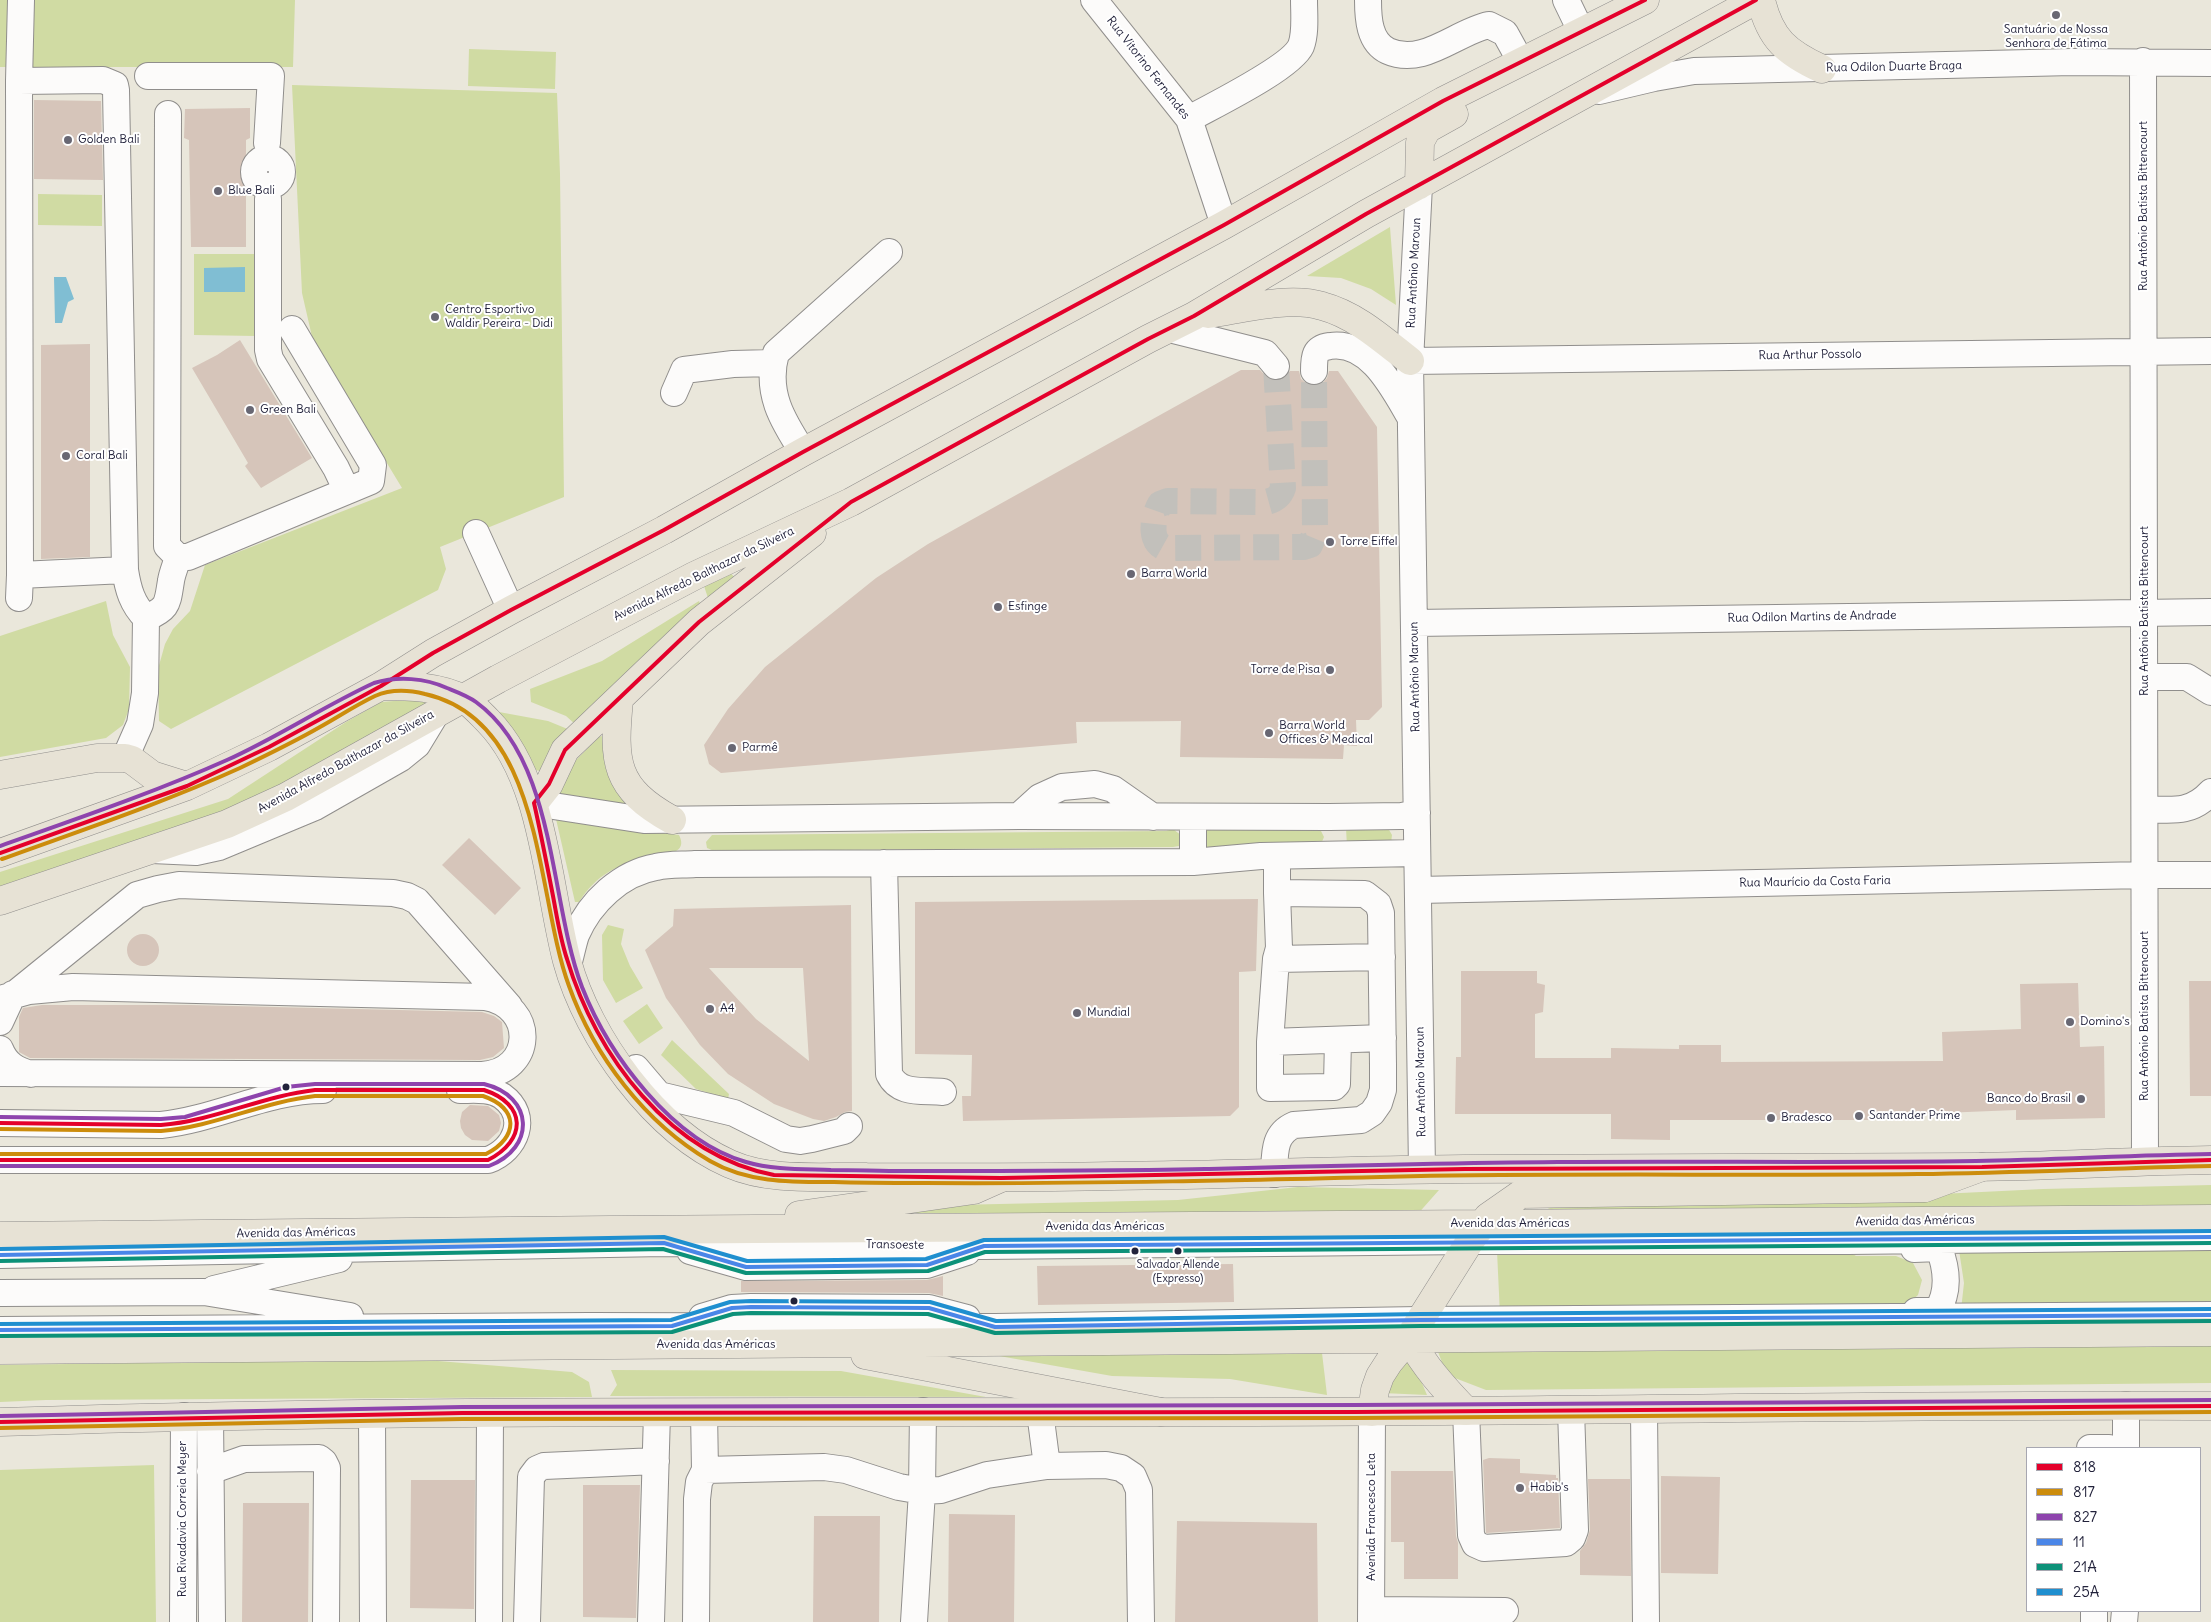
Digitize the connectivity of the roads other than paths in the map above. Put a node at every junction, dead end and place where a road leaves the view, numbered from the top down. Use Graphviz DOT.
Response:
graph roads {
  1 [pos="21,0"];
  2 [pos="1094,0"];
  3 [pos="1304,0"];
  4 [pos="1368,0"];
  5 [pos="1566,0"];
  6 [pos="1645,0"];
  7 [pos="1756,0"];
  8 [pos="1761,0"];
  9 [pos="1616,14"];
  10 [pos="1581,31"];
  11 [pos="2143,61"];
  12 [pos="1522,62"];
  13 [pos="2211,63"];
  14 [pos="1822,69"];
  15 [pos="148,76"];
  16 [pos="18,81"];
  17 [pos="1579,96"];
  18 [pos="168,114"];
  19 [pos="1188,119"];
  20 [pos="1419,185"];
  21 [pos="1224,225"];
  22 [pos="889,252"];
  23 [pos="1194,316"];
  24 [pos="292,329"];
  25 [pos="1169,329"];
  26 [pos="2144,351"];
  27 [pos="2211,351"];
  28 [pos="1410,361"];
  29 [pos="773,363"];
  30 [pos="1276,366"];
  31 [pos="1314,371"];
  32 [pos="674,393"];
  33 [pos="1410,417"];
  34 [pos="803,452"];
  35 [pos="347,491"];
  36 [pos="850,502"];
  37 [pos="476,533"];
  38 [pos="175,569"];
  39 [pos="126,580"];
  40 [pos="511,610"];
  41 [pos="2145,612"];
  42 [pos="2211,612"];
  43 [pos="146,618"];
  44 [pos="1414,623"];
  45 [pos="2146,677"];
  46 [pos="381,686"];
  47 [pos="2211,692"];
  48 [pos="463,698"];
  49 [pos="619,700"];
  50 [pos="125,758"];
  51 [pos="0,776"];
  52 [pos="187,786"];
  53 [pos="2211,792"];
  54 [pos="534,804"];
  55 [pos="2145,808"];
  56 [pos="1417,813"];
  57 [pos="1193,817"];
  58 [pos="1329,817"];
  59 [pos="685,820"];
  60 [pos="0,853"];
  61 [pos="1417,854"];
  62 [pos="1323,855"];
  63 [pos="1277,856"];
  64 [pos="1193,862"];
  65 [pos="884,863"];
  66 [pos="695,864"];
  67 [pos="2145,875"];
  68 [pos="2211,875"];
  69 [pos="1418,890"];
  70 [pos="1278,893"];
  71 [pos="0,901"];
  72 [pos="1382,957"];
  73 [pos="1276,958"];
  74 [pos="568,965"];
  75 [pos="10,995"];
  76 [pos="513,1010"];
  77 [pos="588,1014"];
  78 [pos="0,1022"];
  79 [pos="1383,1038"];
  80 [pos="1338,1040"];
  81 [pos="1270,1042"];
  82 [pos="0,1049"];
  83 [pos="0,1073"];
  84 [pos="31,1074"];
  85 [pos="943,1092"];
  86 [pos="0,1123"];
  87 [pos="850,1126"];
  88 [pos="0,1160"];
  89 [pos="2211,1160"];
  90 [pos="2145,1161"];
  91 [pos="1982,1166"];
  92 [pos="1422,1170"];
  93 [pos="1274,1174"];
  94 [pos="1001,1178"];
  95 [pos="2211,1218"];
  96 [pos="744,1229"];
  97 [pos="1476,1233"];
  98 [pos="0,1236"];
  99 [pos="2211,1237"];
  100 [pos="1848,1241"];
  101 [pos="387,1248"];
  102 [pos="0,1255"];
  103 [pos="0,1292"];
  104 [pos="204,1292"];
  105 [pos="2211,1315"];
  106 [pos="1847,1318"];
  107 [pos="423,1328"];
  108 [pos="1414,1329"];
  109 [pos="0,1330"];
  110 [pos="2211,1332"];
  111 [pos="807,1344"];
  112 [pos="0,1350"];
  113 [pos="2126,1406"];
  114 [pos="2211,1406"];
  115 [pos="1571,1410"];
  116 [pos="1644,1410"];
  117 [pos="923,1411"];
  118 [pos="1466,1411"];
  119 [pos="704,1412"];
  120 [pos="1040,1412"];
  121 [pos="1161,1412"];
  122 [pos="1372,1412"];
  123 [pos="657,1413"];
  124 [pos="490,1414"];
  125 [pos="372,1415"];
  126 [pos="197,1416"];
  127 [pos="0,1422"];
  128 [pos="2126,1447"];
  129 [pos="656,1461"];
  130 [pos="1047,1466"];
  131 [pos="705,1470"];
  132 [pos="210,1471"];
  133 [pos="922,1491"];
  134 [pos="1505,1611"];
  135 [pos="1371,1616"];
  136 [pos="183,1622"];
  137 [pos="212,1622"];
  138 [pos="326,1622"];
  139 [pos="373,1622"];
  140 [pos="489,1622"];
  141 [pos="527,1622"];
  142 [pos="651,1622"];
  143 [pos="696,1622"];
  144 [pos="914,1622"];
  145 [pos="1140,1622"];
  146 [pos="1646,1622"];
  1 -- 16 [label="street"];
  2 -- 19 [label="street, Rua Vitorino Fernandes"];
  3 -- 19 [label="street"];
  4 -- 12 [label="street"];
  5 -- 10 [label="street"];
  6 -- 9 [label="main road"];
  7 -- 17 [label="main road, Avenida Alfredo Balthazar da Silveira"];
  8 -- 14 [label="main road"];
  9 -- 10 [label="main road"];
  9 -- 20 [label="main road"];
  10 -- 12 [label="main road"];
  11 -- 13 [label="street, Rua Odilon Duarte Braga"];
  11 -- 14 [label="street, Rua Odilon Duarte Braga"];
  11 -- 26 [label="street, Rua Antônio Batista Bittencourt"];
  12 -- 21 [label="main road"];
  14 -- 17 [label="street, Rua Odilon Duarte Braga"];
  15 -- 35 [label="street"];
  16 -- 39 [label="street"];
  16 -- 39 [label="street"];
  17 -- 20 [label="main road, Avenida Alfredo Balthazar da Silveira"];
  18 -- 38 [label="street"];
  19 -- 21 [label="street, Rua Vitorino Fernandes"];
  20 -- 23 [label="main road, Avenida Alfredo Balthazar da Silveira"];
  20 -- 28 [label="street, Rua Antônio Maroun"];
  21 -- 34 [label="main road"];
  22 -- 29 [label="street"];
  23 -- 25 [label="main road, Avenida Alfredo Balthazar da Silveira"];
  23 -- 28 [label="main road"];
  24 -- 35 [label="street"];
  25 -- 30 [label="street"];
  25 -- 36 [label="main road, Avenida Alfredo Balthazar da Silveira"];
  26 -- 27 [label="street, Rua Arthur Possolo"];
  26 -- 28 [label="street, Rua Arthur Possolo"];
  26 -- 41 [label="street, Rua Antônio Batista Bittencourt"];
  28 -- 33 [label="street, Rua Antônio Maroun"];
  29 -- 32 [label="street"];
  29 -- 34 [label="street"];
  31 -- 33 [label="street"];
  33 -- 44 [label="street, Rua Antônio Maroun"];
  34 -- 40 [label="main road"];
  35 -- 38 [label="street"];
  36 -- 48 [label="main road, Avenida Alfredo Balthazar da Silveira"];
  36 -- 49 [label="main road"];
  37 -- 40 [label="street"];
  38 -- 43 [label="street"];
  39 -- 43 [label="street"];
  40 -- 46 [label="main road"];
  41 -- 42 [label="street, Rua Odilon Martins de Andrade"];
  41 -- 44 [label="street, Rua Odilon Martins de Andrade"];
  41 -- 45 [label="street, Rua Antônio Batista Bittencourt"];
  43 -- 50 [label="street"];
  44 -- 56 [label="street, Rua Antônio Maroun"];
  45 -- 47 [label="street"];
  45 -- 55 [label="street, Rua Antônio Batista Bittencourt"];
  46 -- 48 [label="main road"];
  46 -- 52 [label="main road"];
  48 -- 54 [label="main road"];
  48 -- 71 [label="main road, Avenida Alfredo Balthazar da Silveira"];
  49 -- 54 [label="main road"];
  49 -- 59 [label="main road"];
  50 -- 51 [label="main road"];
  50 -- 52 [label="main road"];
  52 -- 60 [label="main road"];
  53 -- 55 [label="street"];
  54 -- 59 [label="street"];
  54 -- 74 [label="main road"];
  55 -- 67 [label="street, Rua Antônio Batista Bittencourt"];
  56 -- 58 [label="street"];
  56 -- 61 [label="street, Rua Antônio Maroun"];
  57 -- 58 [label="street"];
  57 -- 59 [label="street"];
  57 -- 64 [label="street"];
  58 -- 62 [label="street"];
  59 -- 66 [label="street"];
  61 -- 62 [label="street"];
  61 -- 69 [label="street, Rua Antônio Maroun"];
  62 -- 63 [label="street"];
  63 -- 64 [label="street"];
  63 -- 70 [label="street"];
  64 -- 65 [label="street"];
  65 -- 66 [label="street"];
  65 -- 85 [label="street"];
  66 -- 74 [label="street"];
  67 -- 68 [label="street, Rua Maurício da Costa Faria"];
  67 -- 69 [label="street, Rua Maurício da Costa Faria"];
  67 -- 90 [label="street, Rua Antônio Batista Bittencourt"];
  69 -- 92 [label="street, Rua Antônio Maroun"];
  70 -- 72 [label="street"];
  70 -- 73 [label="street"];
  72 -- 73 [label="street"];
  72 -- 79 [label="street"];
  73 -- 81 [label="street"];
  74 -- 77 [label="main road"];
  75 -- 76 [label="street"];
  75 -- 76 [label="street"];
  75 -- 78 [label="street"];
  76 -- 84 [label="street"];
  77 -- 87 [label="street"];
  77 -- 94 [label="main road"];
  79 -- 80 [label="street"];
  79 -- 93 [label="street"];
  80 -- 81 [label="street"];
  80 -- 81 [label="street"];
  82 -- 84 [label="street"];
  83 -- 84 [label="street"];
  86 -- 88 [label="street"];
  89 -- 90 [label="main road"];
  90 -- 91 [label="main road"];
  91 -- 92 [label="main road"];
  91 -- 97 [label="main road"];
  92 -- 93 [label="main road"];
  93 -- 94 [label="main road"];
  94 -- 96 [label="main road"];
  95 -- 97 [label="main road, Avenida das Américas"];
  96 -- 97 [label="main road, Avenida das Américas"];
  96 -- 98 [label="main road, Avenida das Américas"];
  97 -- 100 [label="street"];
  97 -- 101 [label="street, Transoeste"];
  97 -- 108 [label="main road"];
  99 -- 100 [label="street"];
  100 -- 106 [label="street"];
  101 -- 102 [label="street, Transoeste"];
  101 -- 104 [label="street"];
  103 -- 104 [label="street"];
  104 -- 107 [label="street"];
  105 -- 106 [label="street"];
  106 -- 108 [label="street"];
  107 -- 108 [label="street"];
  107 -- 109 [label="street"];
  108 -- 110 [label="main road, Avenida das Américas"];
  108 -- 111 [label="main road, Avenida das Américas"];
  108 -- 118 [label="main road"];
  108 -- 122 [label="main road"];
  111 -- 112 [label="main road, Avenida das Américas"];
  111 -- 121 [label="main road"];
  113 -- 114 [label="main road"];
  113 -- 116 [label="main road"];
  113 -- 128 [label="street"];
  115 -- 116 [label="main road"];
  115 -- 118 [label="main road"];
  115 -- 118 [label="street"];
  116 -- 146 [label="street"];
  117 -- 119 [label="main road"];
  117 -- 120 [label="main road"];
  117 -- 133 [label="street"];
  118 -- 122 [label="main road"];
  119 -- 123 [label="main road"];
  119 -- 131 [label="street"];
  120 -- 121 [label="main road"];
  120 -- 130 [label="street"];
  121 -- 122 [label="main road"];
  122 -- 135 [label="street, Avenida Francesco Leta"];
  123 -- 124 [label="main road"];
  123 -- 129 [label="street"];
  124 -- 125 [label="main road"];
  124 -- 140 [label="street"];
  125 -- 126 [label="main road"];
  125 -- 139 [label="street"];
  126 -- 127 [label="main road"];
  126 -- 132 [label="street"];
  126 -- 136 [label="street, Rua Rivadavia Correia Meyer"];
  129 -- 141 [label="street"];
  129 -- 142 [label="street"];
  130 -- 133 [label="street"];
  130 -- 145 [label="street"];
  131 -- 133 [label="street"];
  131 -- 143 [label="street"];
  132 -- 137 [label="street"];
  132 -- 138 [label="street"];
  133 -- 144 [label="street"];
  134 -- 135 [label="street"];
}
